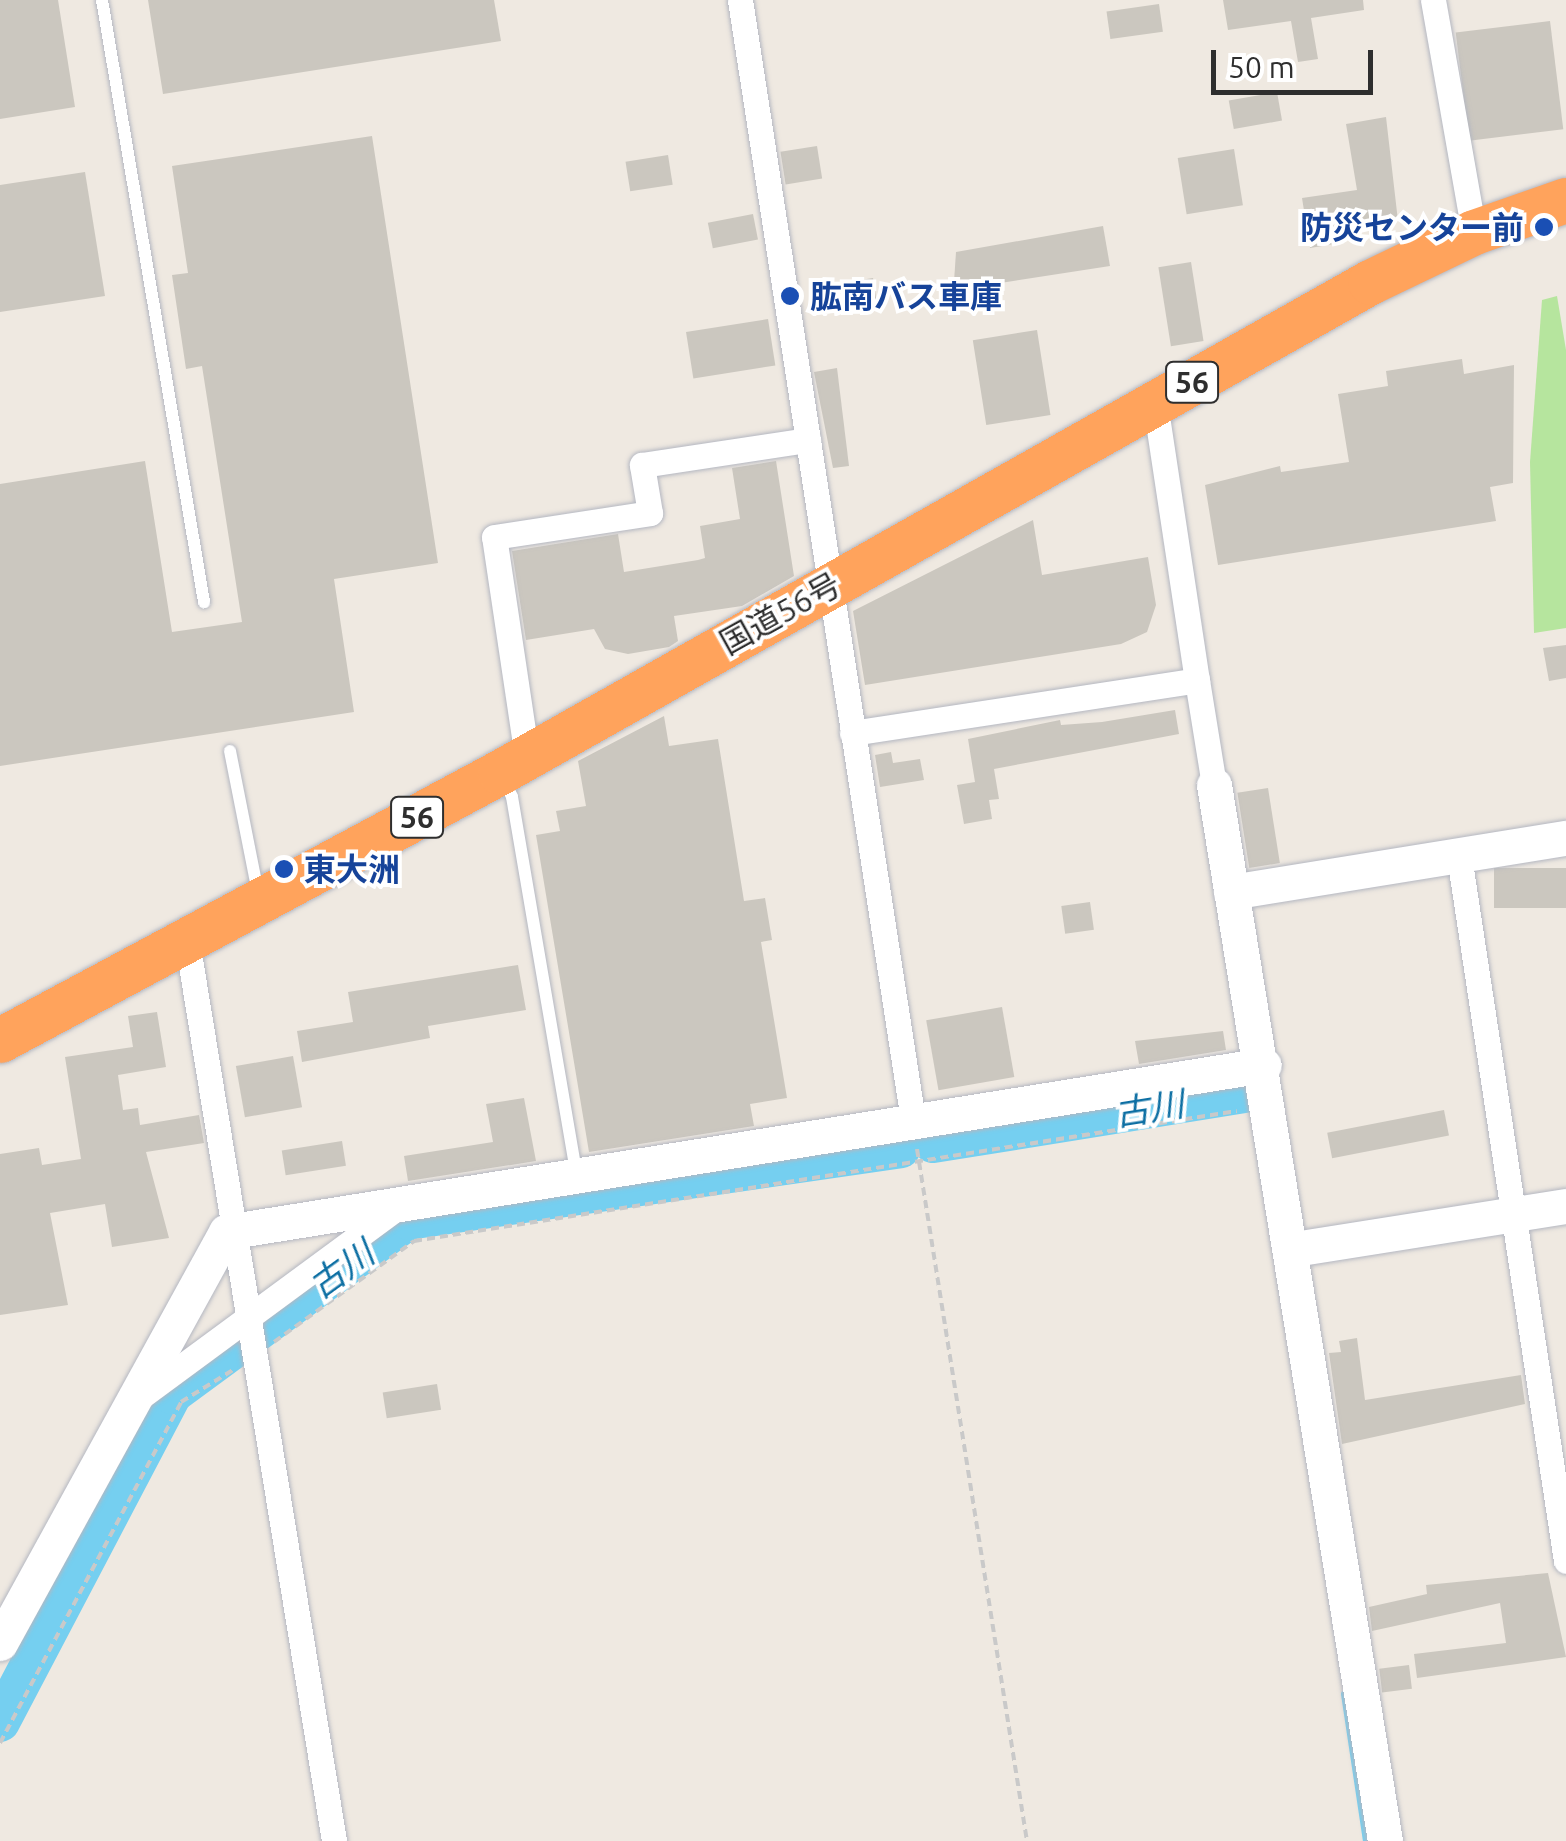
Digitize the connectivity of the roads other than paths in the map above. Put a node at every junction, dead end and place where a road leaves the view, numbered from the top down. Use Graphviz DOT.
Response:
graph roads {
  1 [pos="102,0"];
  2 [pos="740,0"];
  3 [pos="1434,0"];
  4 [pos="1566,200"];
  5 [pos="1474,232"];
  6 [pos="1155,403"];
  7 [pos="808,440"];
  8 [pos="829,586"];
  9 [pos="204,602"];
  10 [pos="1198,680"];
  11 [pos="852,733"];
  12 [pos="230,751"];
  13 [pos="514,764"];
  14 [pos="1214,785"];
  15 [pos="1566,838"];
  16 [pos="1459,856"];
  17 [pos="1231,892"];
  18 [pos="260,900"];
  19 [pos="187,941"];
  20 [pos="0,1040"];
  21 [pos="1264,1065"];
  22 [pos="913,1120"];
  23 [pos="576,1173"];
  24 [pos="409,1199"];
  25 [pos="1566,1206"];
  26 [pos="1514,1214"];
  27 [pos="237,1226"];
  28 [pos="1294,1249"];
  29 [pos="252,1318"];
  30 [pos="130,1405"];
  31 [pos="1556,1434"];
  32 [pos="1566,1561"];
  33 [pos="0,1642"];
  34 [pos="334,1841"];
  35 [pos="1385,1841"];
  1 -- 9 [label="lane"];
  2 -- 7 [label="street"];
  3 -- 5 [label="street"];
  4 -- 5 [label="highway, 国道56号 / 56"];
  5 -- 6 [label="highway, 国道56号 / 56"];
  6 -- 8 [label="highway, 国道56号 / 56"];
  6 -- 10 [label="street"];
  7 -- 8 [label="street"];
  7 -- 13 [label="street"];
  8 -- 11 [label="street"];
  8 -- 13 [label="highway, 国道56号 / 56"];
  10 -- 11 [label="street"];
  10 -- 14 [label="street"];
  11 -- 22 [label="street"];
  12 -- 18 [label="lane"];
  13 -- 18 [label="highway, 国道56号 / 56"];
  13 -- 23 [label="lane"];
  14 -- 17 [label="street"];
  15 -- 16 [label="street"];
  16 -- 17 [label="street"];
  16 -- 26 [label="street"];
  17 -- 21 [label="street"];
  18 -- 19 [label="highway, 国道56号 / 56"];
  19 -- 20 [label="highway, 国道56号 / 56"];
  19 -- 27 [label="street"];
  21 -- 22 [label="street"];
  21 -- 28 [label="street"];
  22 -- 23 [label="street"];
  23 -- 24 [label="street"];
  24 -- 27 [label="street"];
  24 -- 29 [label="street"];
  25 -- 26 [label="street"];
  26 -- 28 [label="street"];
  26 -- 31 [label="street"];
  27 -- 29 [label="street"];
  27 -- 30 [label="street"];
  28 -- 35 [label="street"];
  29 -- 30 [label="street"];
  29 -- 34 [label="street"];
  30 -- 33 [label="street"];
  31 -- 32 [label="street"];
}
